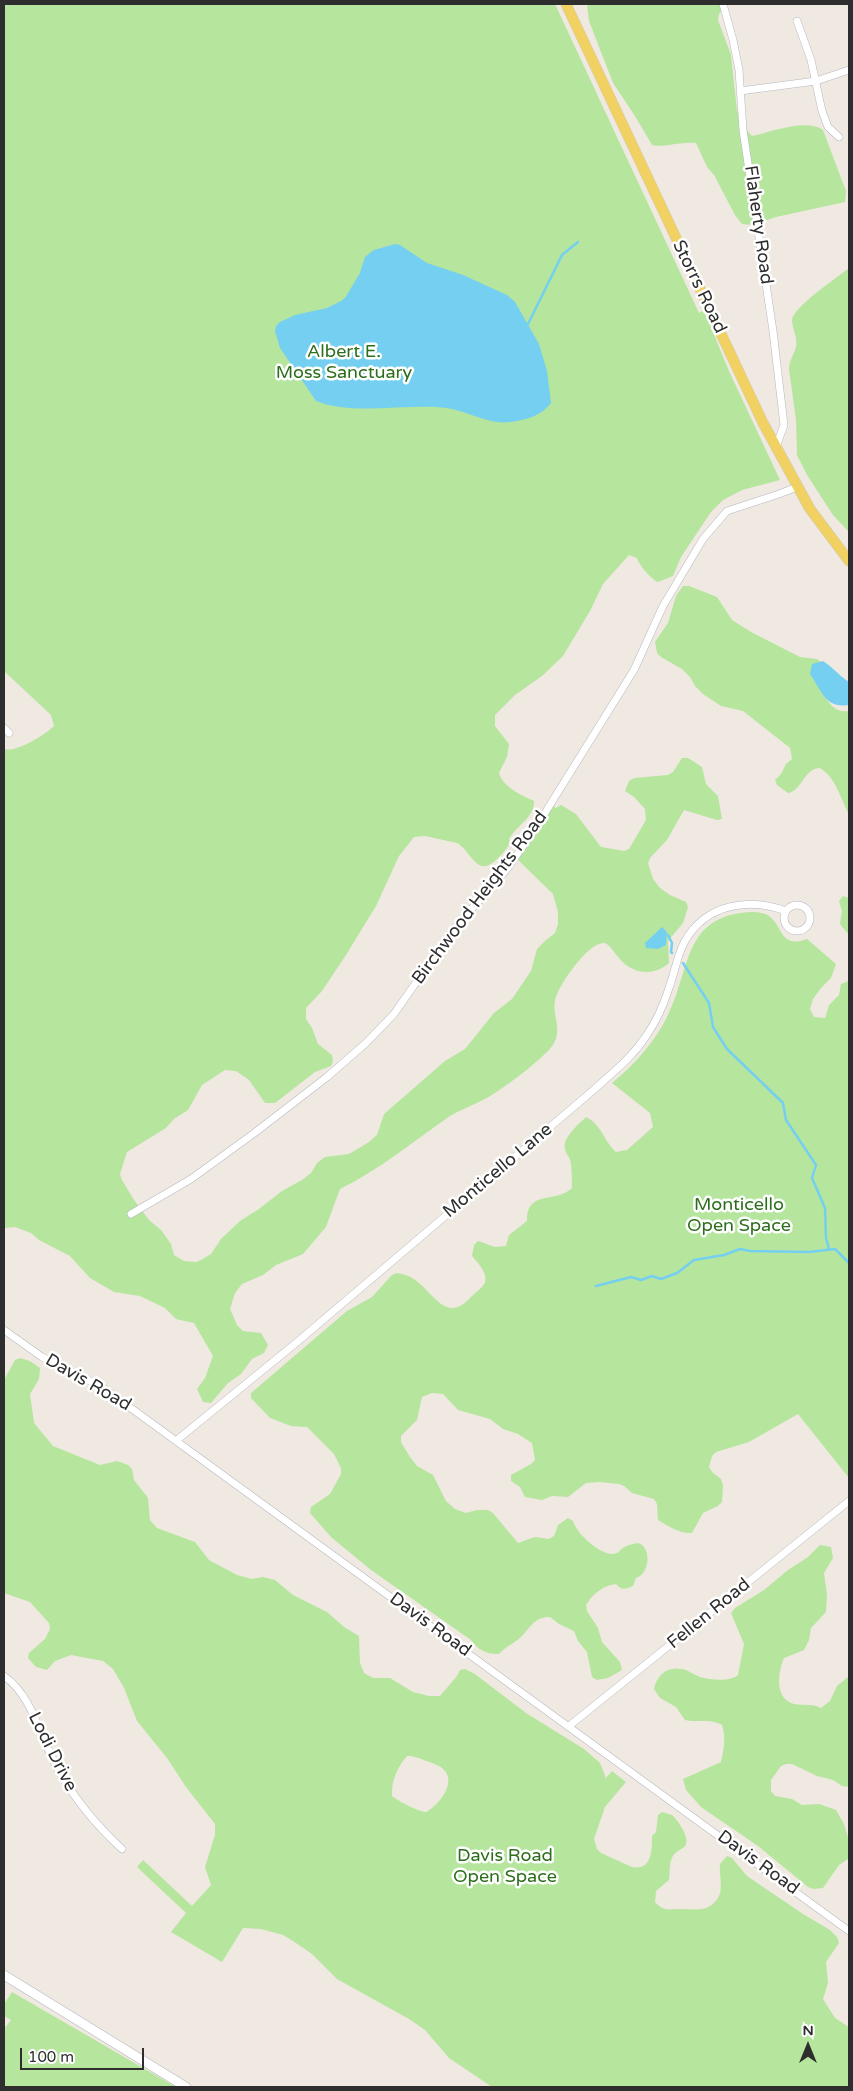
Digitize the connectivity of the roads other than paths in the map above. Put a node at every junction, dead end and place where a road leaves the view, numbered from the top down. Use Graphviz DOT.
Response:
graph roads {
  1 [pos="566,4"];
  2 [pos="723,4"];
  3 [pos="797,21"];
  4 [pos="849,70"];
  5 [pos="816,81"];
  6 [pos="740,91"];
  7 [pos="839,137"];
  8 [pos="776,447"];
  9 [pos="797,487"];
  10 [pos="849,561"];
  11 [pos="786,911"];
  12 [pos="131,1214"];
  13 [pos="4,1330"];
  14 [pos="177,1440"];
  15 [pos="849,1501"];
  16 [pos="4,1676"];
  17 [pos="569,1726"];
  18 [pos="122,1849"];
  19 [pos="849,1931"];
  20 [pos="4,1975"];
  21 [pos="186,2087"];
  1 -- 8 [label="main road, Storrs Road"];
  2 -- 6 [label="street, Flaherty Road"];
  3 -- 5 [label="street"];
  4 -- 5 [label="street"];
  5 -- 6 [label="street"];
  5 -- 7 [label="street"];
  6 -- 8 [label="street, Flaherty Road"];
  8 -- 9 [label="main road, Storrs Road"];
  9 -- 10 [label="main road, Storrs Road"];
  9 -- 12 [label="street, Birchwood Heights Road"];
  11 -- 14 [label="street, Monticello Lane"];
  13 -- 14 [label="street, Davis Road"];
  14 -- 17 [label="street, Davis Road"];
  15 -- 17 [label="street, Fellen Road"];
  16 -- 18 [label="street, Lodi Drive"];
  17 -- 19 [label="street, Davis Road"];
  20 -- 21 [label="street"];
}
